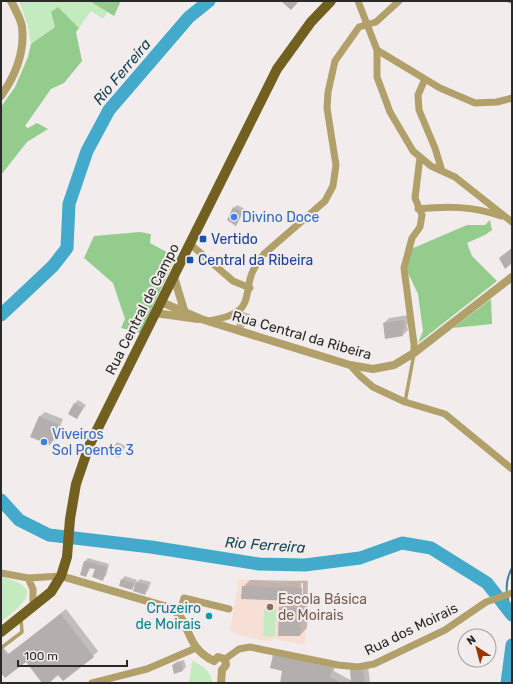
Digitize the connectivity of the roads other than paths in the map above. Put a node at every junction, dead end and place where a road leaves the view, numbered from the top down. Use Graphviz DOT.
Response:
graph roads {
  1 [pos="11,1"];
  2 [pos="331,1"];
  3 [pos="358,1"];
  4 [pos="399,1"];
  5 [pos="509,1"];
  6 [pos="512,2"];
  7 [pos="368,23"];
  8 [pos="377,50"];
  9 [pos="425,79"];
  10 [pos="1,96"];
  11 [pos="512,98"];
  12 [pos="420,158"];
  13 [pos="442,171"];
  14 [pos="418,209"];
  15 [pos="504,216"];
  16 [pos="512,222"];
  17 [pos="190,244"];
  18 [pos="174,277"];
  19 [pos="512,277"];
  20 [pos="250,288"];
  21 [pos="161,302"];
  22 [pos="184,310"];
  23 [pos="155,313"];
  24 [pos="205,320"];
  25 [pos="414,353"];
  26 [pos="350,365"];
  27 [pos="405,402"];
  28 [pos="512,469"];
  29 [pos="1,573"];
  30 [pos="61,576"];
  31 [pos="28,578"];
  32 [pos="512,593"];
  33 [pos="33,607"];
  34 [pos="229,609"];
  35 [pos="179,614"];
  36 [pos="21,616"];
  37 [pos="1,632"];
  38 [pos="1,648"];
  39 [pos="196,648"];
  40 [pos="225,659"];
  41 [pos="214,661"];
  42 [pos="222,670"];
  43 [pos="92,683"];
  44 [pos="220,683"];
  1 -- 10 [label="street"];
  2 -- 17 [label="main road, Rua Central de Campo"];
  3 -- 7 [label="street"];
  4 -- 7 [label="street"];
  5 -- 6 [label="lane"];
  7 -- 8 [label="street"];
  7 -- 20 [label="street"];
  8 -- 9 [label="street"];
  8 -- 12 [label="street"];
  9 -- 11 [label="street"];
  9 -- 13 [label="street"];
  12 -- 13 [label="street"];
  12 -- 14 [label="street"];
  13 -- 15 [label="street"];
  14 -- 15 [label="street"];
  14 -- 25 [label="street"];
  15 -- 16 [label="street"];
  17 -- 18 [label="main road, Rua Central de Campo"];
  17 -- 20 [label="street"];
  18 -- 21 [label="main road, Rua Central de Campo"];
  18 -- 22 [label="street"];
  19 -- 25 [label="street, Rua Central da Ribeira"];
  20 -- 24 [label="street"];
  21 -- 22 [label="street, Rua Central da Ribeira"];
  21 -- 23 [label="main road, Rua Central de Campo"];
  22 -- 24 [label="street, Rua Central da Ribeira"];
  23 -- 24 [label="street, Rua Central da Ribeira"];
  23 -- 30 [label="main road, Rua Central de Campo"];
  24 -- 26 [label="street, Rua Central da Ribeira"];
  25 -- 26 [label="street, Rua Central da Ribeira"];
  25 -- 27 [label="lane"];
  26 -- 27 [label="street"];
  27 -- 28 [label="street"];
  29 -- 31 [label="street"];
  30 -- 31 [label="street"];
  30 -- 33 [label="main road, Rua Central de Campo"];
  30 -- 35 [label="street"];
  31 -- 33 [label="street"];
  32 -- 40 [label="street, Rua dos Moirais"];
  33 -- 36 [label="main road, Rua Central de Campo"];
  34 -- 35 [label="street"];
  35 -- 39 [label="street"];
  36 -- 37 [label="main road, Rua Central de Campo"];
  36 -- 38 [label="lane"];
  39 -- 41 [label="street"];
  39 -- 43 [label="street"];
  40 -- 41 [label="street"];
  40 -- 42 [label="street"];
  41 -- 42 [label="street"];
  42 -- 44 [label="street"];
}
